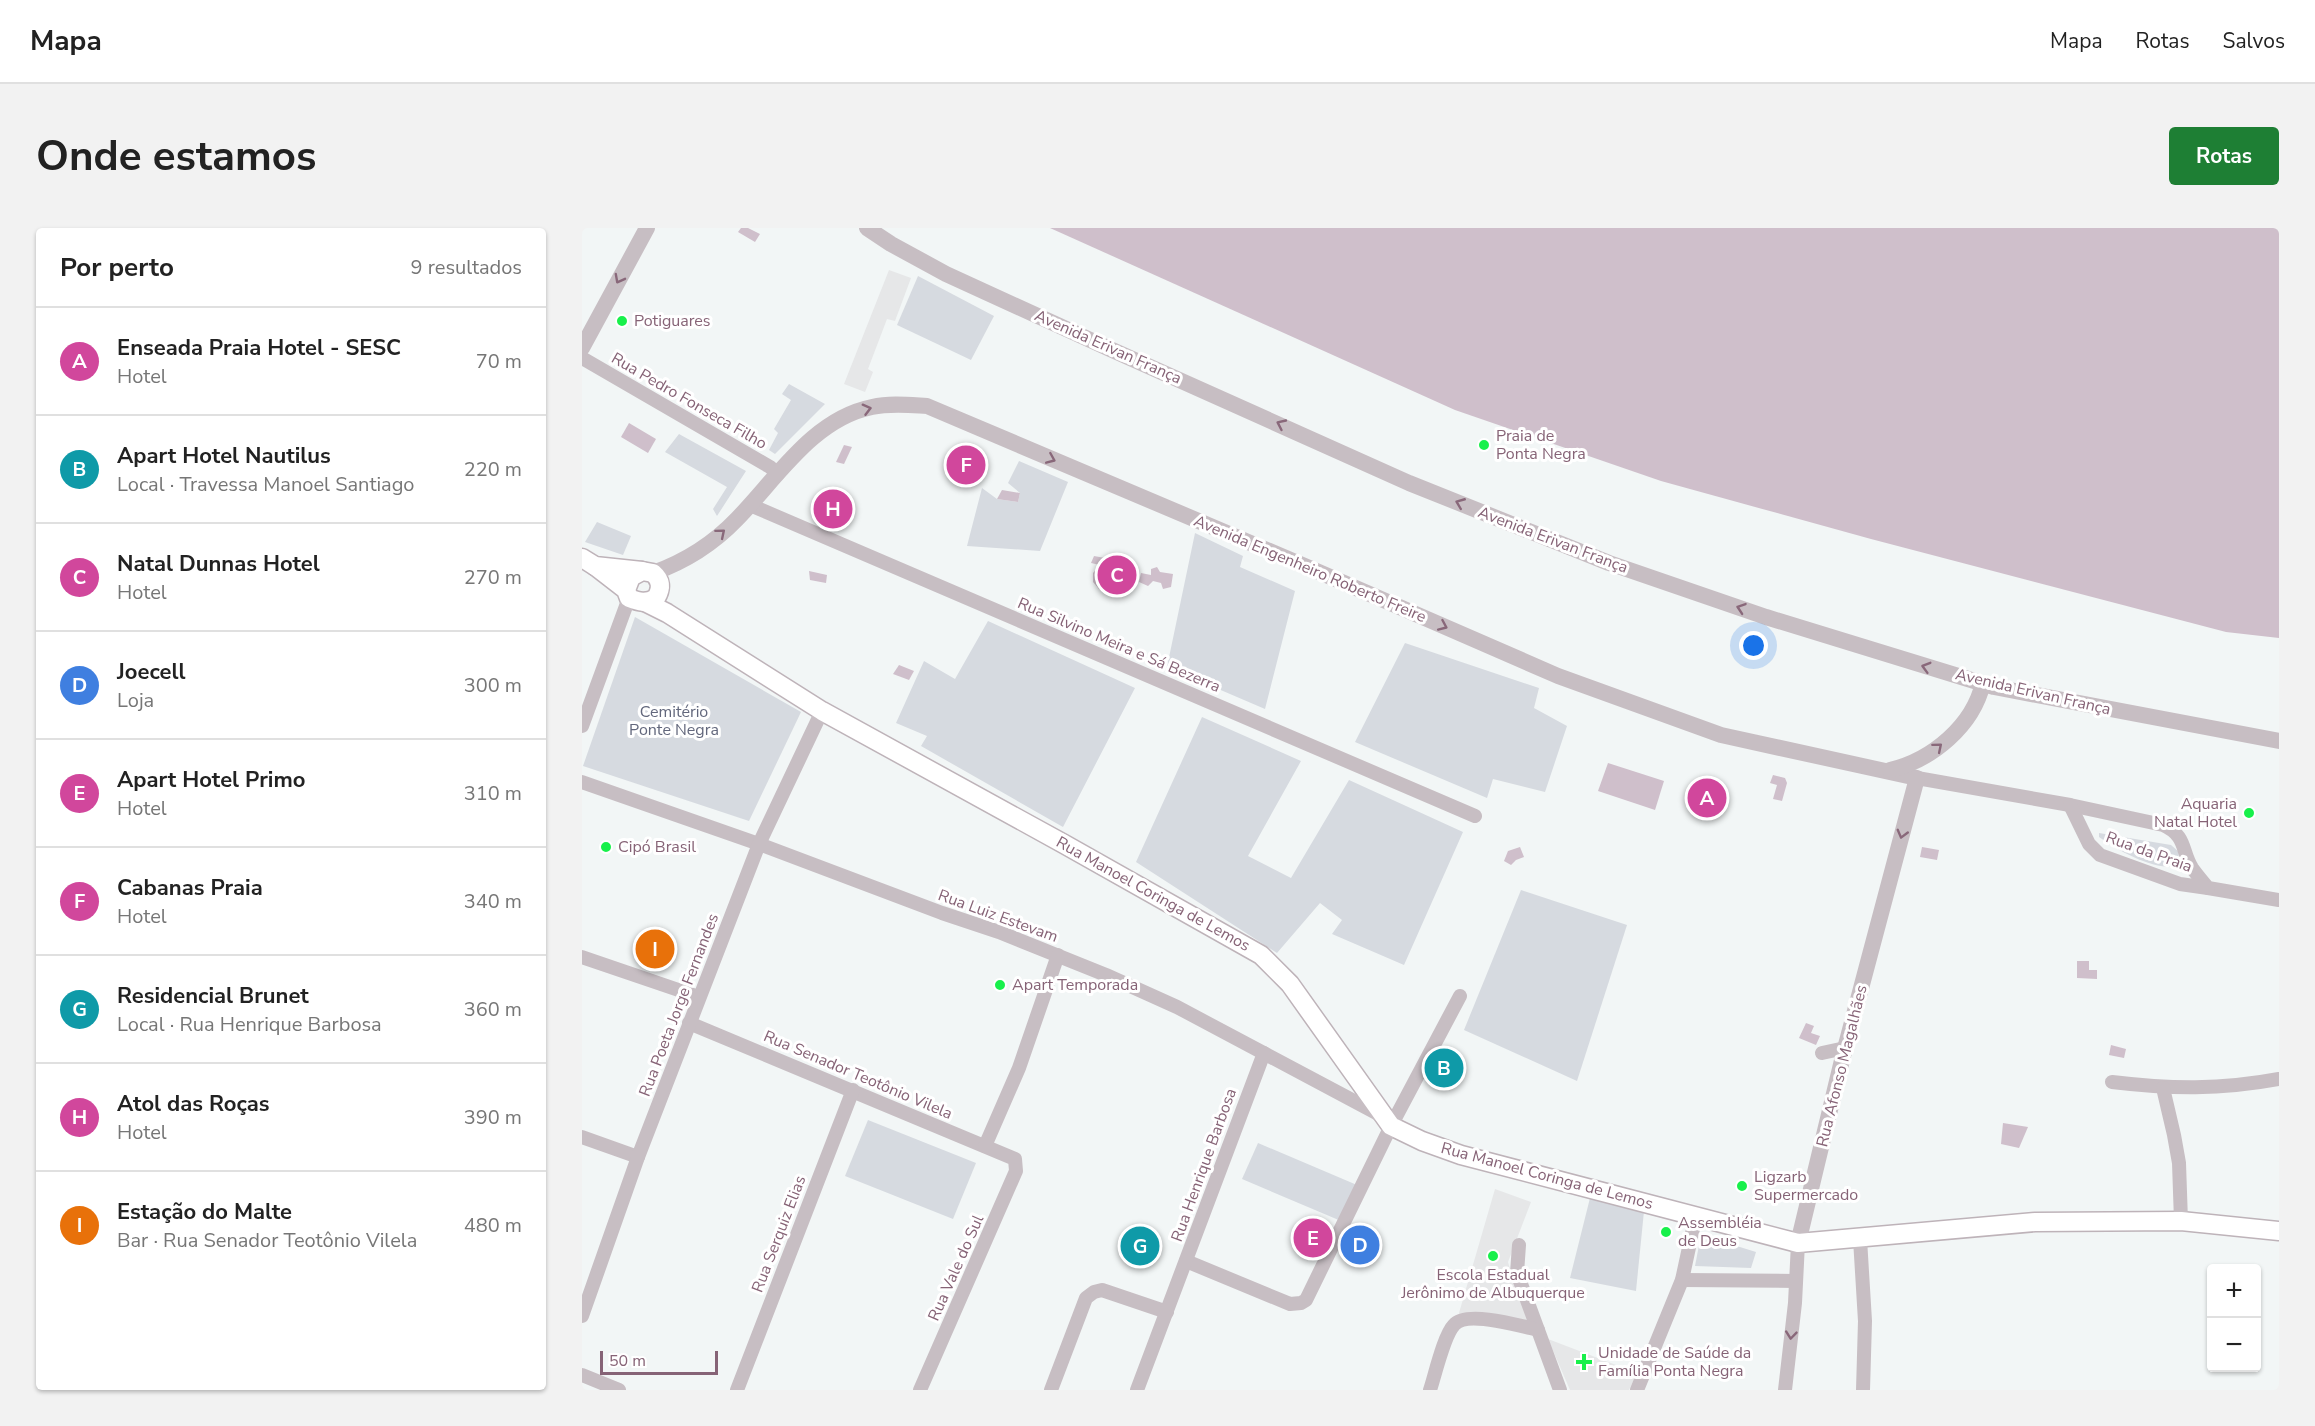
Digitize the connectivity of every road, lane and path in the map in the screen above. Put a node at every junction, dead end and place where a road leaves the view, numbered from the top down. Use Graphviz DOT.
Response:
graph roads {
  1 [pos="647,228"];
  2 [pos="867,228"];
  3 [pos="582,348"];
  4 [pos="582,358"];
  5 [pos="778,474"];
  6 [pos="750,505"];
  7 [pos="588,562"];
  8 [pos="647,572"];
  9 [pos="640,596"];
  10 [pos="1983,683"];
  11 [pos="822,711"];
  12 [pos="582,726"];
  13 [pos="2279,741"];
  14 [pos="1886,771"];
  15 [pos="1917,778"];
  16 [pos="582,782"];
  17 [pos="2070,806"];
  18 [pos="1475,816"];
  19 [pos="759,844"];
  20 [pos="2208,888"];
  21 [pos="2279,900"];
  22 [pos="1058,955"];
  23 [pos="582,957"];
  24 [pos="1460,996"];
  25 [pos="699,997"];
  26 [pos="689,1023"];
  27 [pos="1845,1048"];
  28 [pos="1264,1053"];
  29 [pos="1822,1053"];
  30 [pos="2279,1078"];
  31 [pos="2112,1082"];
  32 [pos="2163,1088"];
  33 [pos="853,1090"];
  34 [pos="1388,1122"];
  35 [pos="582,1137"];
  36 [pos="985,1146"];
  37 [pos="638,1157"];
  38 [pos="1015,1159"];
  39 [pos="1696,1215"];
  40 [pos="2181,1221"];
  41 [pos="2279,1231"];
  42 [pos="1860,1239"];
  43 [pos="1798,1243"];
  44 [pos="1519,1245"];
  45 [pos="1186,1262"];
  46 [pos="1682,1280"];
  47 [pos="1796,1281"];
  48 [pos="1167,1312"];
  49 [pos="582,1316"];
  50 [pos="1538,1330"];
  51 [pos="582,1375"];
  52 [pos="619,1390"];
  53 [pos="737,1390"];
  54 [pos="920,1390"];
  55 [pos="1051,1390"];
  56 [pos="1137,1390"];
  57 [pos="1430,1390"];
  58 [pos="1560,1390"];
  59 [pos="1637,1390"];
  60 [pos="1785,1390"];
  61 [pos="1863,1390"];
  1 -- 3 [label="street, one-way"];
  10 -- 2 [label="street, Avenida Erivan França, one-way"];
  4 -- 5 [label="street, Rua Pedro Fonseca Filho"];
  5 -- 6 [label="street, Avenida Engenheiro Roberto Freire"];
  5 -- 14 [label="street, Avenida Engenheiro Roberto Freire, one-way"];
  8 -- 6 [label="street, Avenida Engenheiro Roberto Freire, one-way"];
  6 -- 18 [label="street, Rua Silvino Meira e Sá Bezerra"];
  7 -- 8 [label="main road, Avenida Engenheiro Roberto Freire"];
  7 -- 9 [label="main road, Rua Manoel Coringa de Lemos"];
  8 -- 9 [label="main road"];
  8 -- 9 [label="main road"];
  9 -- 11 [label="main road, Rua Manoel Coringa de Lemos"];
  9 -- 12 [label="street"];
  10 -- 13 [label="street, Avenida Erivan França"];
  14 -- 10 [label="street, Avenida Engenheiro Roberto Freire, one-way"];
  11 -- 19 [label="street, Rua Poeta Jorge Fernandes"];
  11 -- 34 [label="main road, Rua Manoel Coringa de Lemos"];
  14 -- 15 [label="street"];
  15 -- 17 [label="street"];
  15 -- 27 [label="street, Rua Afonso Magalhães, one-way"];
  16 -- 19 [label="street, Rua Luiz Estevam"];
  17 -- 20 [label="street, Rua da Praia"];
  17 -- 20 [label="street"];
  19 -- 22 [label="street, Rua Luiz Estevam"];
  19 -- 25 [label="street, Rua Poeta Jorge Fernandes"];
  20 -- 21 [label="street"];
  22 -- 28 [label="street, Rua Luiz Estevam"];
  22 -- 36 [label="street"];
  23 -- 25 [label="street"];
  24 -- 34 [label="street"];
  25 -- 26 [label="street, Rua Poeta Jorge Fernandes"];
  26 -- 33 [label="street, Rua Senador Teotônio Vilela"];
  26 -- 37 [label="street, Rua Poeta Jorge Fernandes"];
  27 -- 29 [label="street"];
  27 -- 43 [label="street, Rua Afonso Magalhães"];
  28 -- 34 [label="street, Rua Luiz Estevam"];
  28 -- 45 [label="street, Rua Henrique Barbosa"];
  30 -- 32 [label="street"];
  31 -- 32 [label="street"];
  32 -- 40 [label="street"];
  33 -- 36 [label="street, Rua Senador Teotônio Vilela"];
  33 -- 53 [label="street, Rua Serquiz Elias"];
  34 -- 39 [label="main road, Rua Manoel Coringa de Lemos"];
  34 -- 45 [label="street"];
  35 -- 37 [label="street"];
  36 -- 38 [label="street, Rua Senador Teotônio Vilela"];
  37 -- 49 [label="street, Rua Poeta Jorge Fernandes"];
  38 -- 54 [label="street, Rua Vale do Sul"];
  39 -- 43 [label="main road, Rua Manoel Coringa de Lemos"];
  39 -- 46 [label="street"];
  40 -- 41 [label="main road, Rua Manoel Coringa de Lemos"];
  40 -- 42 [label="main road, Rua Manoel Coringa de Lemos"];
  42 -- 43 [label="main road, Rua Manoel Coringa de Lemos"];
  42 -- 61 [label="street"];
  43 -- 47 [label="street, Rua Afonso Magalhães"];
  44 -- 50 [label="street"];
  45 -- 48 [label="street, Rua Henrique Barbosa"];
  46 -- 47 [label="street"];
  46 -- 59 [label="street"];
  47 -- 60 [label="street, Rua Afonso Magalhães, one-way"];
  48 -- 55 [label="street"];
  48 -- 56 [label="street, Rua Henrique Barbosa"];
  50 -- 57 [label="street"];
  50 -- 58 [label="street"];
  51 -- 52 [label="street"];
}
